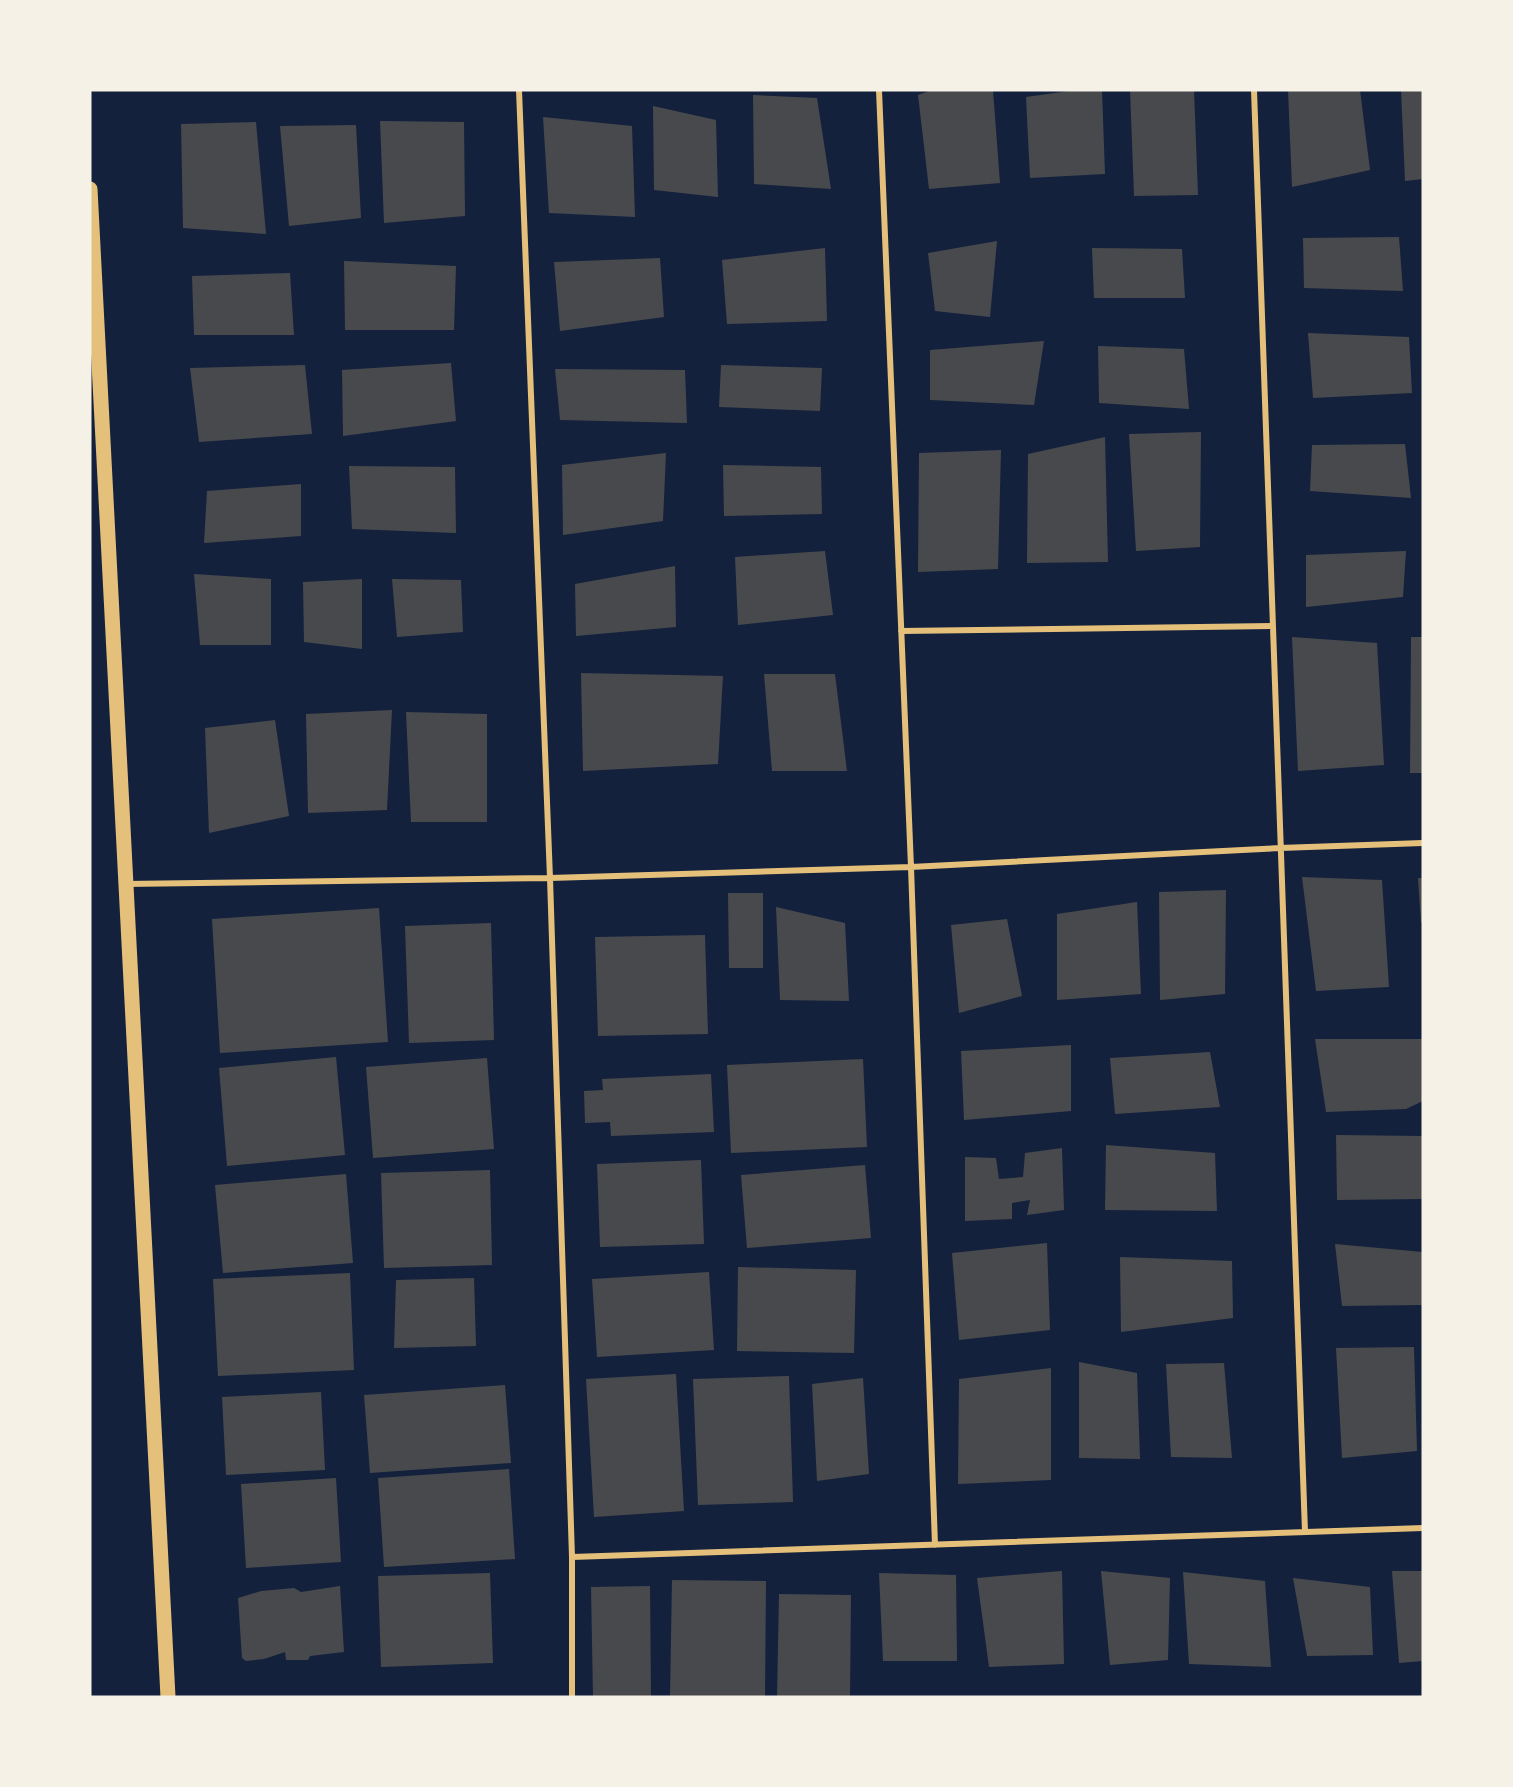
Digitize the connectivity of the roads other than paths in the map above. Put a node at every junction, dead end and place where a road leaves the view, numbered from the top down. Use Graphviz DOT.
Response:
graph roads {
  1 [pos="519,90"];
  2 [pos="879,90"];
  3 [pos="1254,90"];
  4 [pos="90,189"];
  5 [pos="94,359"];
  6 [pos="1273,627"];
  7 [pos="901,632"];
  8 [pos="1423,843"];
  9 [pos="1280,848"];
  10 [pos="911,867"];
  11 [pos="550,878"];
  12 [pos="125,884"];
  13 [pos="1423,1528"];
  14 [pos="1305,1532"];
  15 [pos="935,1545"];
  16 [pos="572,1557"];
  17 [pos="168,1697"];
  18 [pos="572,1697"];
  1 -- 11 [label="street"];
  2 -- 7 [label="street"];
  3 -- 6 [label="street"];
  4 -- 5 [label="main road"];
  5 -- 12 [label="main road"];
  6 -- 7 [label="street"];
  6 -- 9 [label="street"];
  7 -- 10 [label="street"];
  8 -- 9 [label="street"];
  9 -- 10 [label="street"];
  9 -- 14 [label="street"];
  10 -- 11 [label="street"];
  10 -- 15 [label="street"];
  11 -- 12 [label="street"];
  11 -- 16 [label="street"];
  12 -- 17 [label="main road"];
  13 -- 14 [label="street"];
  14 -- 15 [label="street"];
  15 -- 16 [label="street"];
  16 -- 18 [label="street"];
}
